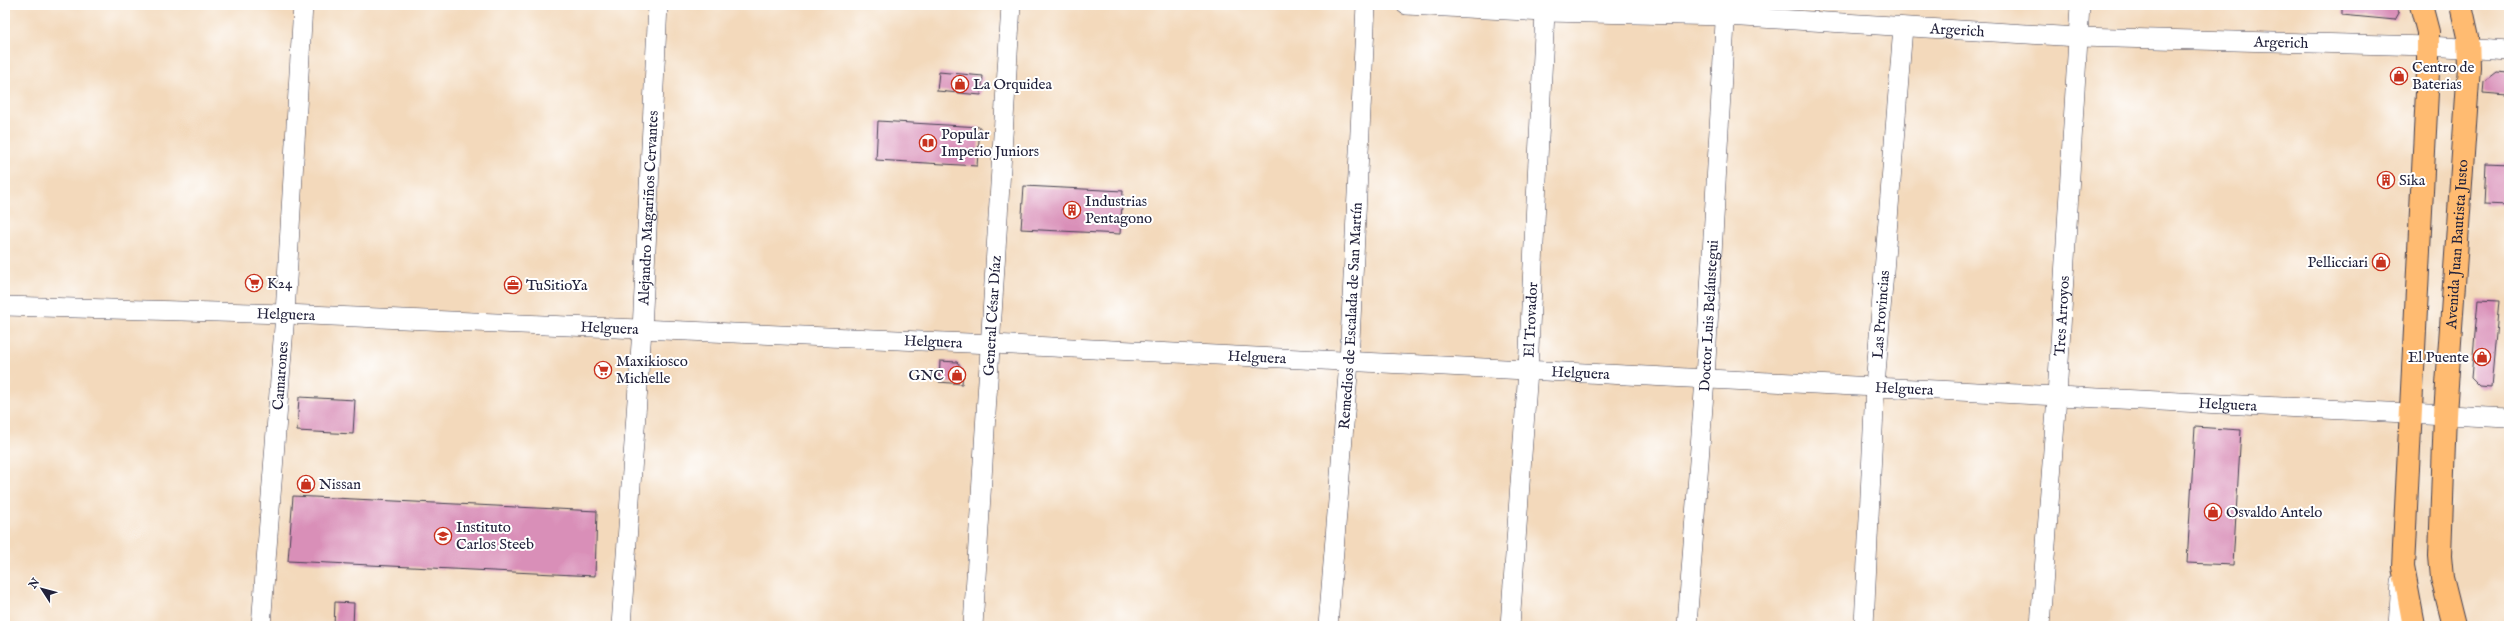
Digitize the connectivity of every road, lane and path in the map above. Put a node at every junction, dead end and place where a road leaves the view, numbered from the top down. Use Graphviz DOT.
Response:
graph roads {
  1 [pos="303,5"];
  2 [pos="658,5"];
  3 [pos="1011,5"];
  4 [pos="1366,5"];
  5 [pos="1406,5"];
  6 [pos="2080,5"];
  7 [pos="2421,5"];
  8 [pos="2461,5"];
  9 [pos="1726,11"];
  10 [pos="1545,12"];
  11 [pos="1903,27"];
  12 [pos="2078,37"];
  13 [pos="2429,46"];
  14 [pos="2469,49"];
  15 [pos="2509,51"];
  16 [pos="5,306"];
  17 [pos="284,314"];
  18 [pos="642,330"];
  19 [pos="992,344"];
  20 [pos="1349,362"];
  21 [pos="1528,370"];
  22 [pos="1705,379"];
  23 [pos="1875,387"];
  24 [pos="2057,396"];
  25 [pos="2409,413"];
  26 [pos="2445,414"];
  27 [pos="2509,418"];
  28 [pos="2403,567"];
  29 [pos="261,626"];
  30 [pos="621,626"];
  31 [pos="974,626"];
  32 [pos="1328,626"];
  33 [pos="1510,626"];
  34 [pos="1686,626"];
  35 [pos="1864,626"];
  36 [pos="2040,626"];
  37 [pos="2398,626"];
  38 [pos="2414,626"];
  39 [pos="2454,626"];
  1 -- 17 [label="street, Camarones"];
  2 -- 18 [label="street, Alejandro Magariños Cervantes"];
  3 -- 19 [label="street, General César Díaz"];
  4 -- 20 [label="street, Remedios de Escalada de San Martín"];
  5 -- 10 [label="street, Argerich"];
  6 -- 12 [label="street, Tres Arroyos"];
  7 -- 13 [label="main road"];
  8 -- 14 [label="main road, Avenida Juan Bautista Justo"];
  9 -- 10 [label="street, Argerich"];
  9 -- 11 [label="street, Argerich"];
  9 -- 22 [label="street, Doctor Luis Beláustegui"];
  10 -- 21 [label="street, El Trovador"];
  11 -- 12 [label="street, Argerich"];
  11 -- 23 [label="street, Las Provincias"];
  12 -- 13 [label="street, Argerich"];
  12 -- 24 [label="street, Tres Arroyos"];
  13 -- 14 [label="street, Argerich"];
  13 -- 25 [label="main road"];
  14 -- 15 [label="street, Argerich"];
  14 -- 26 [label="main road, Avenida Juan Bautista Justo"];
  16 -- 17 [label="street, Helguera"];
  17 -- 18 [label="street, Helguera"];
  17 -- 29 [label="street, Camarones"];
  18 -- 19 [label="street, Helguera"];
  18 -- 30 [label="street, Alejandro Magariños Cervantes"];
  19 -- 20 [label="street, Helguera"];
  19 -- 31 [label="street, General César Díaz"];
  20 -- 21 [label="street, Helguera"];
  20 -- 32 [label="street, Remedios de Escalada de San Martín"];
  21 -- 22 [label="street, Helguera"];
  21 -- 33 [label="street, El Trovador"];
  22 -- 23 [label="street, Helguera"];
  22 -- 34 [label="street, Doctor Luis Beláustegui"];
  23 -- 24 [label="street, Helguera"];
  23 -- 35 [label="street, Las Provincias"];
  24 -- 25 [label="street, Helguera"];
  24 -- 36 [label="street, Tres Arroyos"];
  25 -- 26 [label="street, Helguera"];
  25 -- 28 [label="main road"];
  26 -- 27 [label="street, Helguera"];
  26 -- 39 [label="main road, Avenida Juan Bautista Justo"];
  28 -- 37 [label="street"];
  28 -- 38 [label="main road"];
}
